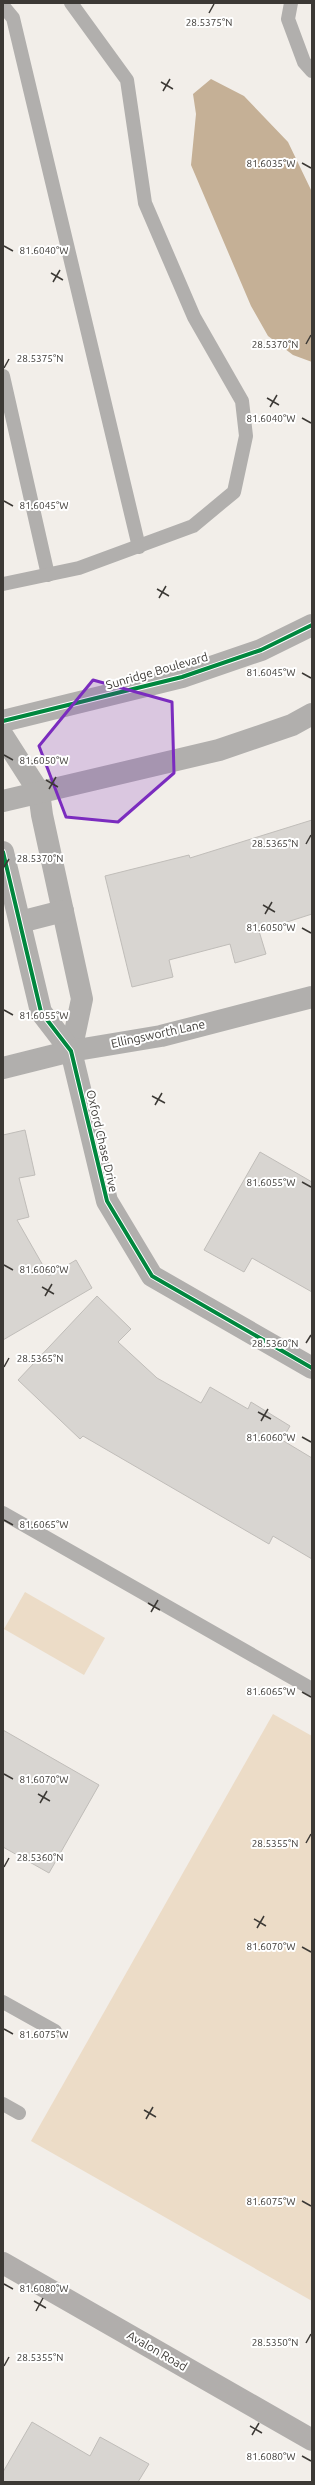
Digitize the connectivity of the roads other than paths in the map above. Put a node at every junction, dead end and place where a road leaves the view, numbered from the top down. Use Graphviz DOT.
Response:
graph roads {
  1 [pos="71,3"];
  2 [pos="291,3"];
  3 [pos="3,6"];
  4 [pos="312,71"];
  5 [pos="3,376"];
  6 [pos="139,546"];
  7 [pos="48,575"];
  8 [pos="3,584"];
  9 [pos="312,626"];
  10 [pos="312,714"];
  11 [pos="3,721"];
  12 [pos="3,736"];
  13 [pos="39,792"];
  14 [pos="3,801"];
  15 [pos="3,852"];
  16 [pos="63,911"];
  17 [pos="20,922"];
  18 [pos="312,997"];
  19 [pos="71,1051"];
  20 [pos="3,1068"];
  21 [pos="312,1368"];
  22 [pos="3,1513"];
  23 [pos="312,1689"];
  24 [pos="3,2002"];
  25 [pos="55,2031"];
  26 [pos="3,2104"];
  27 [pos="19,2113"];
  28 [pos="3,2263"];
  29 [pos="312,2440"];
  1 -- 6 [label="lane"];
  2 -- 4 [label="lane"];
  3 -- 6 [label="lane"];
  5 -- 7 [label="lane"];
  6 -- 7 [label="lane"];
  7 -- 8 [label="lane"];
  9 -- 11 [label="street, Sunridge Boulevard"];
  10 -- 13 [label="street"];
  12 -- 13 [label="street, Oxford Chase Drive"];
  13 -- 14 [label="street"];
  13 -- 16 [label="street, Oxford Chase Drive"];
  15 -- 17 [label="street, Oxford Chase Drive"];
  16 -- 17 [label="street"];
  16 -- 19 [label="street, Oxford Chase Drive"];
  17 -- 19 [label="street, Oxford Chase Drive"];
  18 -- 19 [label="street, Ellingsworth Lane"];
  19 -- 20 [label="street, Ellingsworth Lane"];
  19 -- 21 [label="street, Oxford Chase Drive"];
  22 -- 23 [label="lane"];
  24 -- 25 [label="lane"];
  26 -- 27 [label="lane"];
  28 -- 29 [label="main road, Avalon Road"];
}
